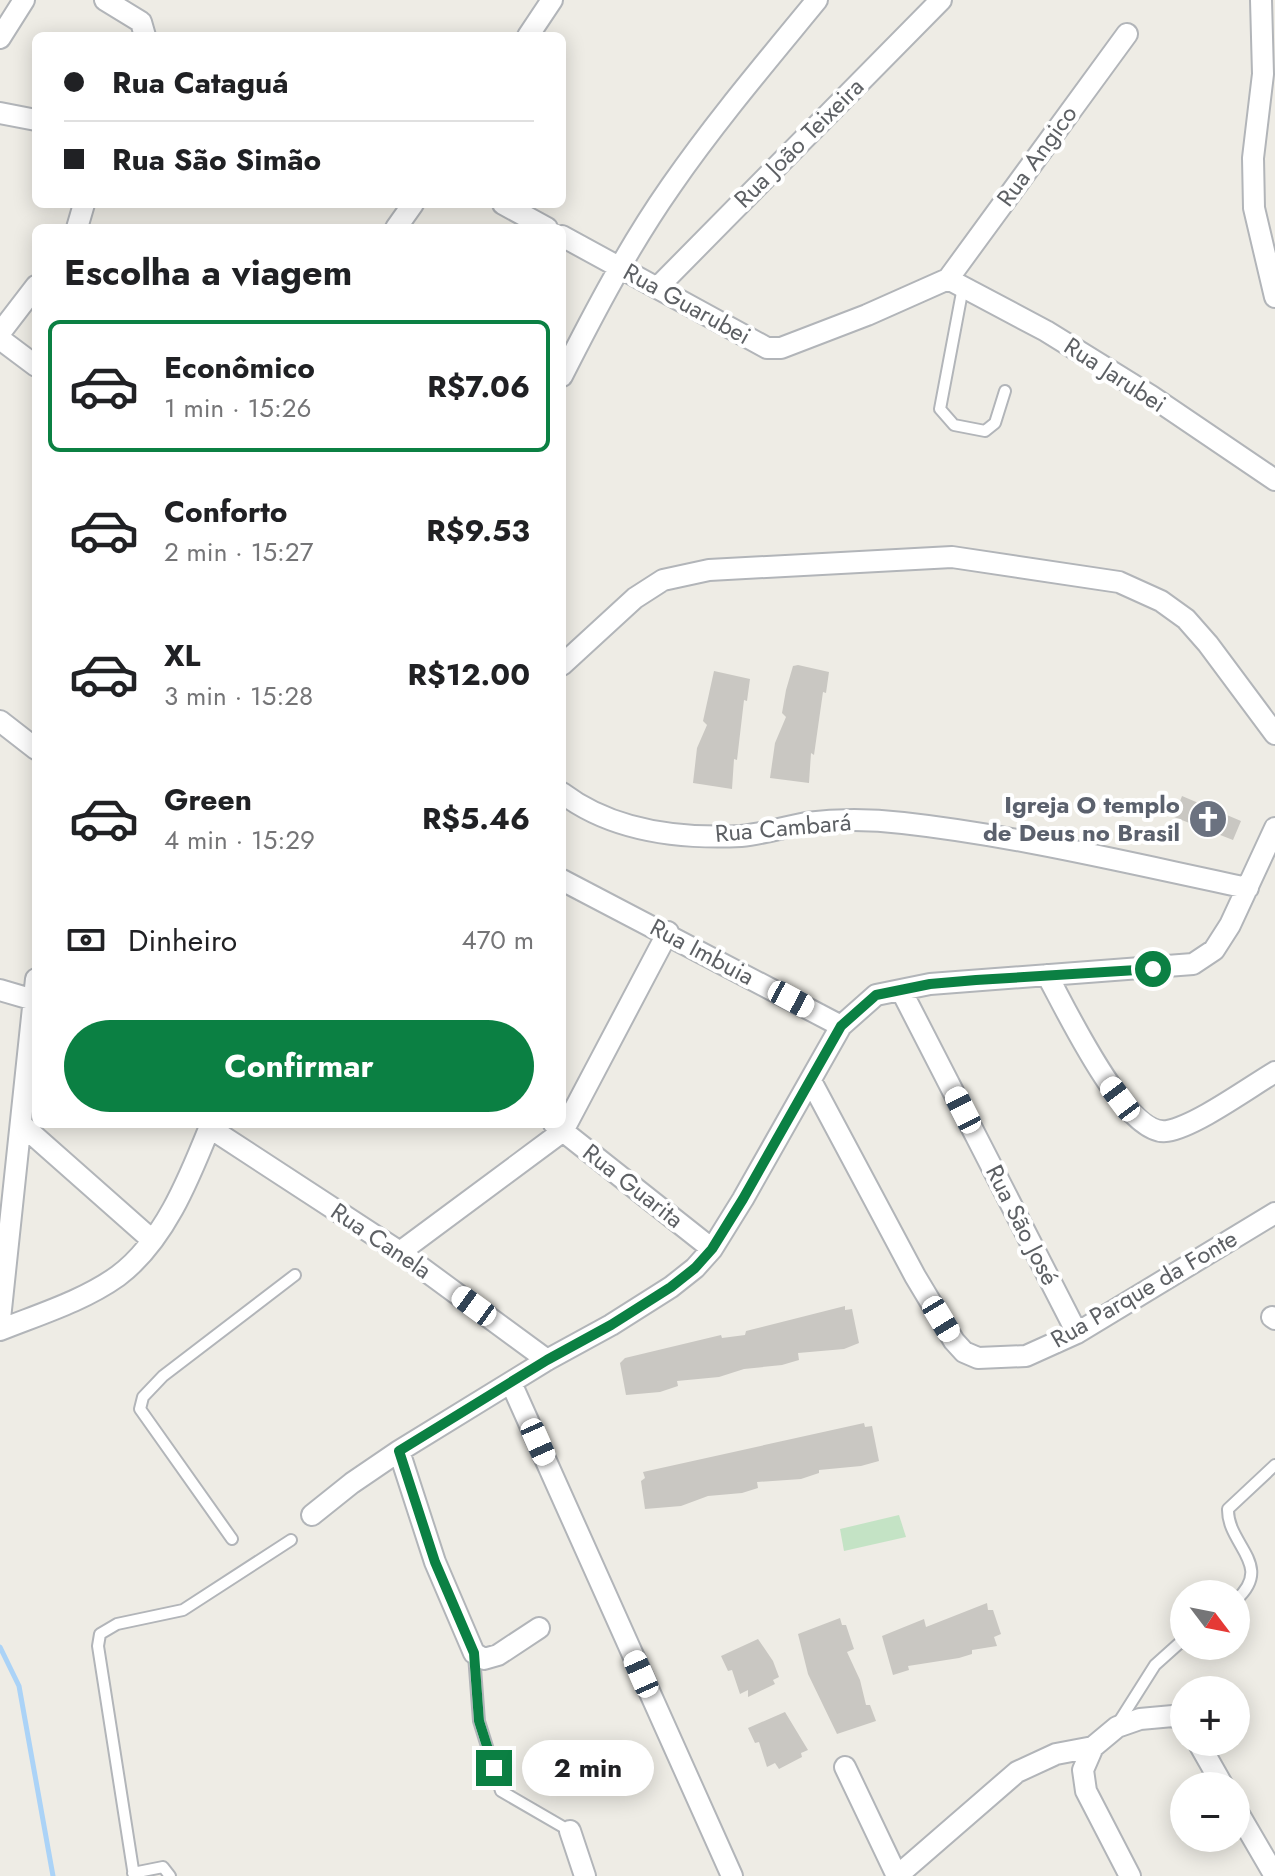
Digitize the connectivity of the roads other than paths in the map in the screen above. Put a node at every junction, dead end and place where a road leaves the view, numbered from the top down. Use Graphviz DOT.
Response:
graph roads {
  1 [pos="105,0"];
  2 [pos="552,0"];
  3 [pos="817,0"];
  4 [pos="941,0"];
  5 [pos="1261,0"];
  6 [pos="16,3"];
  7 [pos="144,32"];
  8 [pos="531,32"];
  9 [pos="1127,34"];
  10 [pos="0,38"];
  11 [pos="1267,107"];
  12 [pos="0,113"];
  13 [pos="32,119"];
  14 [pos="510,208"];
  15 [pos="540,224"];
  16 [pos="566,238"];
  17 [pos="620,267"];
  18 [pos="956,283"];
  19 [pos="658,287"];
  20 [pos="32,292"];
  21 [pos="1275,297"];
  22 [pos="0,336"];
  23 [pos="32,363"];
  24 [pos="566,368"];
  25 [pos="1005,391"];
  26 [pos="1275,480"];
  27 [pos="566,661"];
  28 [pos="0,721"];
  29 [pos="1275,734"];
  30 [pos="32,746"];
  31 [pos="566,796"];
  32 [pos="1275,828"];
  33 [pos="566,882"];
  34 [pos="1248,888"];
  35 [pos="668,932"];
  36 [pos="1047,975"];
  37 [pos="0,990"];
  38 [pos="901,990"];
  39 [pos="32,999"];
  40 [pos="32,1021"];
  41 [pos="841,1026"];
  42 [pos="1275,1072"];
  43 [pos="811,1081"];
  44 [pos="566,1114"];
  45 [pos="22,1125"];
  46 [pos="210,1128"];
  47 [pos="214,1128"];
  48 [pos="558,1128"];
  49 [pos="1275,1213"];
  50 [pos="152,1240"];
  51 [pos="712,1249"];
  52 [pos="400,1252"];
  53 [pos="295,1275"];
  54 [pos="0,1319"];
  55 [pos="0,1330"];
  56 [pos="1077,1333"];
  57 [pos="547,1360"];
  58 [pos="512,1385"];
  59 [pos="399,1451"];
  60 [pos="1275,1465"];
  61 [pos="312,1515"];
  62 [pos="232,1539"];
  63 [pos="291,1540"];
  64 [pos="1250,1590"];
  65 [pos="539,1628"];
  66 [pos="1170,1652"];
  67 [pos="474,1653"];
  68 [pos="1170,1718"];
  69 [pos="1117,1727"];
  70 [pos="1093,1747"];
  71 [pos="845,1767"];
  72 [pos="570,1831"];
  73 [pos="1250,1833"];
  74 [pos="133,1874"];
  75 [pos="170,1876"];
  76 [pos="585,1876"];
  77 [pos="732,1876"];
  78 [pos="897,1876"];
  79 [pos="1130,1876"];
  80 [pos="1275,1876"];
  1 -- 7 [label="street"];
  2 -- 8 [label="street"];
  3 -- 17 [label="street"];
  4 -- 19 [label="street, Rua João Teixeira"];
  5 -- 11 [label="street"];
  6 -- 10 [label="street"];
  9 -- 18 [label="street, Rua Angico"];
  11 -- 21 [label="street"];
  12 -- 13 [label="street"];
  14 -- 15 [label="street"];
  16 -- 17 [label="street, Rua Guarubei"];
  17 -- 19 [label="street, Rua Guarubei"];
  17 -- 24 [label="street"];
  18 -- 19 [label="street, Rua Guarubei"];
  18 -- 25 [label="lane"];
  18 -- 26 [label="street, Rua Jarubei"];
  20 -- 22 [label="street"];
  22 -- 23 [label="street"];
  27 -- 29 [label="street"];
  28 -- 30 [label="street"];
  31 -- 34 [label="street, Rua Cambará"];
  32 -- 34 [label="street"];
  33 -- 35 [label="street, Rua Imbuia"];
  34 -- 36 [label="street"];
  35 -- 41 [label="street, Rua Imbuia"];
  35 -- 44 [label="street"];
  36 -- 38 [label="street"];
  36 -- 42 [label="street"];
  37 -- 39 [label="street"];
  38 -- 41 [label="street"];
  38 -- 56 [label="street, Rua São José"];
  40 -- 45 [label="street"];
  41 -- 43 [label="street"];
  43 -- 51 [label="street"];
  43 -- 56 [label="street, Rua Parque da Fonte"];
  45 -- 50 [label="street"];
  45 -- 54 [label="street"];
  46 -- 50 [label="street"];
  47 -- 52 [label="street, Rua Canela"];
  48 -- 51 [label="street, Rua Guarita"];
  48 -- 52 [label="street"];
  49 -- 56 [label="street, Rua Parque da Fonte"];
  50 -- 55 [label="street"];
  51 -- 57 [label="street"];
  52 -- 57 [label="street, Rua Canela"];
  53 -- 62 [label="lane"];
  57 -- 58 [label="street"];
  58 -- 59 [label="street"];
  58 -- 77 [label="street"];
  59 -- 61 [label="street"];
  59 -- 67 [label="street"];
  60 -- 64 [label="lane"];
  63 -- 74 [label="lane"];
  65 -- 67 [label="street"];
  66 -- 69 [label="lane"];
  67 -- 72 [label="lane"];
  68 -- 69 [label="street"];
  69 -- 70 [label="street"];
  70 -- 78 [label="street"];
  70 -- 79 [label="street"];
  71 -- 78 [label="street"];
  72 -- 76 [label="street"];
  73 -- 80 [label="street"];
  74 -- 75 [label="lane"];
}
